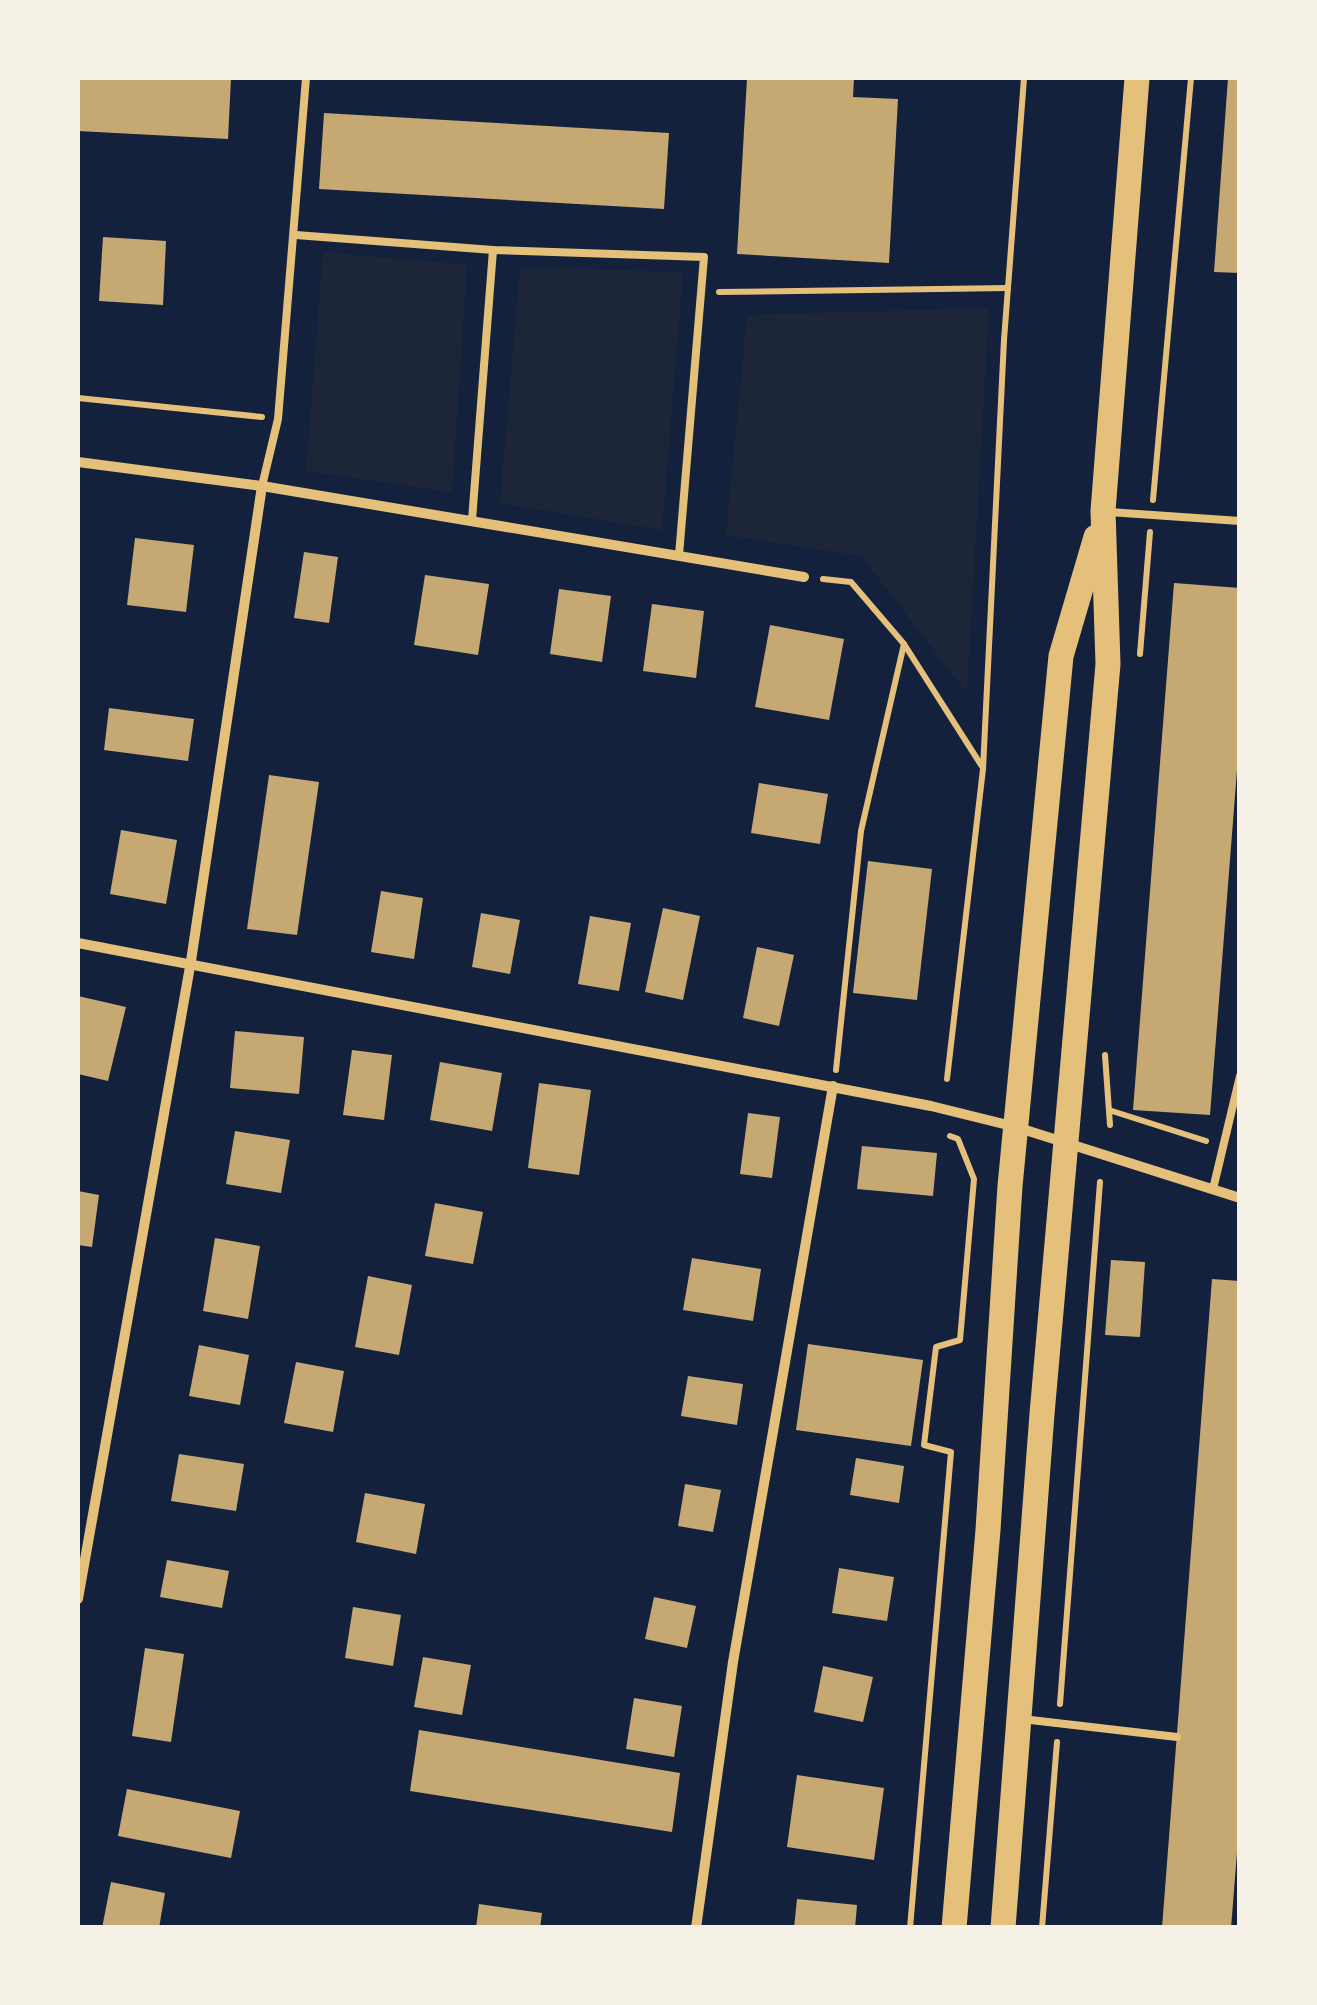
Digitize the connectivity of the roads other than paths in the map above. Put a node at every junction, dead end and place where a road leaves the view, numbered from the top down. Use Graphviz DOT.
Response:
graph roads {
  1 [pos="306,78"];
  2 [pos="1137,78"];
  3 [pos="296,235"];
  4 [pos="493,250"];
  5 [pos="78,462"];
  6 [pos="262,486"];
  7 [pos="1104,511"];
  8 [pos="472,520"];
  9 [pos="1240,521"];
  10 [pos="679,555"];
  11 [pos="804,578"];
  12 [pos="78,943"];
  13 [pos="190,962"];
  14 [pos="1240,1076"];
  15 [pos="833,1086"];
  16 [pos="1016,1127"];
  17 [pos="1066,1142"];
  18 [pos="1213,1189"];
  19 [pos="1240,1198"];
  20 [pos="80,1562"];
  21 [pos="78,1599"];
  22 [pos="1018,1718"];
  23 [pos="1177,1736"];
  24 [pos="696,1928"];
  25 [pos="954,1928"];
  26 [pos="1002,1928"];
  1 -- 3 [label="lane"];
  2 -- 7 [label="main road"];
  3 -- 4 [label="lane"];
  3 -- 6 [label="lane"];
  4 -- 8 [label="lane"];
  4 -- 10 [label="lane"];
  5 -- 6 [label="street"];
  6 -- 8 [label="street"];
  6 -- 13 [label="street"];
  7 -- 9 [label="lane"];
  7 -- 16 [label="main road"];
  7 -- 17 [label="main road"];
  8 -- 10 [label="street"];
  10 -- 11 [label="street"];
  12 -- 13 [label="street"];
  13 -- 15 [label="street"];
  13 -- 20 [label="street"];
  14 -- 18 [label="lane"];
  15 -- 16 [label="street"];
  15 -- 24 [label="street"];
  16 -- 17 [label="street"];
  16 -- 25 [label="main road"];
  17 -- 18 [label="street"];
  17 -- 22 [label="main road"];
  18 -- 19 [label="street"];
  20 -- 21 [label="street"];
  22 -- 23 [label="lane"];
  22 -- 26 [label="main road"];
}
